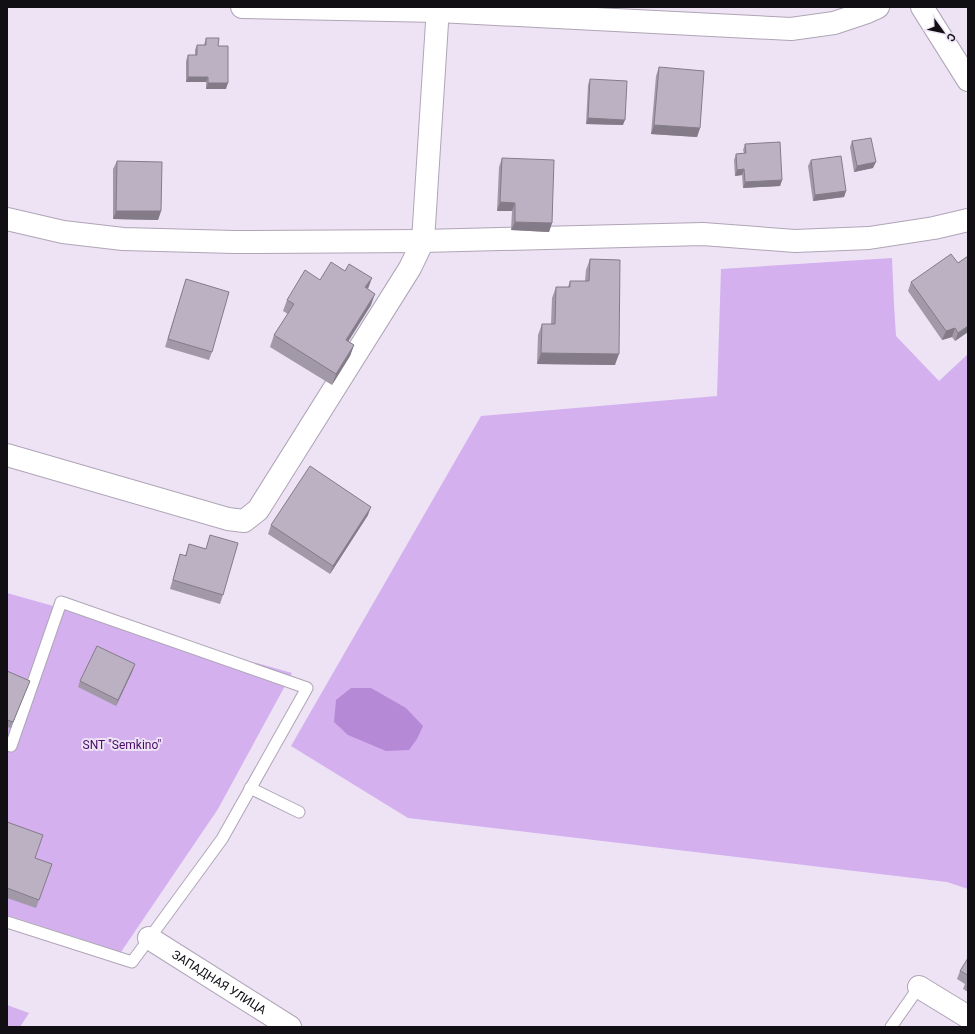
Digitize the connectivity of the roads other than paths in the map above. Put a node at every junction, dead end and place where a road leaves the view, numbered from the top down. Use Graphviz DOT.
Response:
graph roads {
  1 [pos="242,7"];
  2 [pos="878,7"];
  3 [pos="922,7"];
  4 [pos="438,9"];
  5 [pos="664,15"];
  6 [pos="968,80"];
  7 [pos="7,219"];
  8 [pos="968,220"];
  9 [pos="423,242"];
  10 [pos="7,455"];
  11 [pos="11,746"];
  12 [pos="250,788"];
  13 [pos="299,812"];
  14 [pos="7,922"];
  15 [pos="149,938"];
  16 [pos="919,986"];
  17 [pos="968,1017"];
  18 [pos="290,1027"];
  19 [pos="891,1027"];
  1 -- 4 [label="street"];
  2 -- 5 [label="street"];
  3 -- 6 [label="street"];
  4 -- 5 [label="street"];
  4 -- 9 [label="street"];
  7 -- 9 [label="street"];
  8 -- 9 [label="street"];
  9 -- 10 [label="street"];
  11 -- 12 [label="lane"];
  12 -- 13 [label="lane"];
  12 -- 15 [label="lane"];
  14 -- 15 [label="lane"];
  15 -- 18 [label="street, ЗАПАДНАЯ УЛИЦА"];
  16 -- 17 [label="street"];
  16 -- 19 [label="lane"];
}
